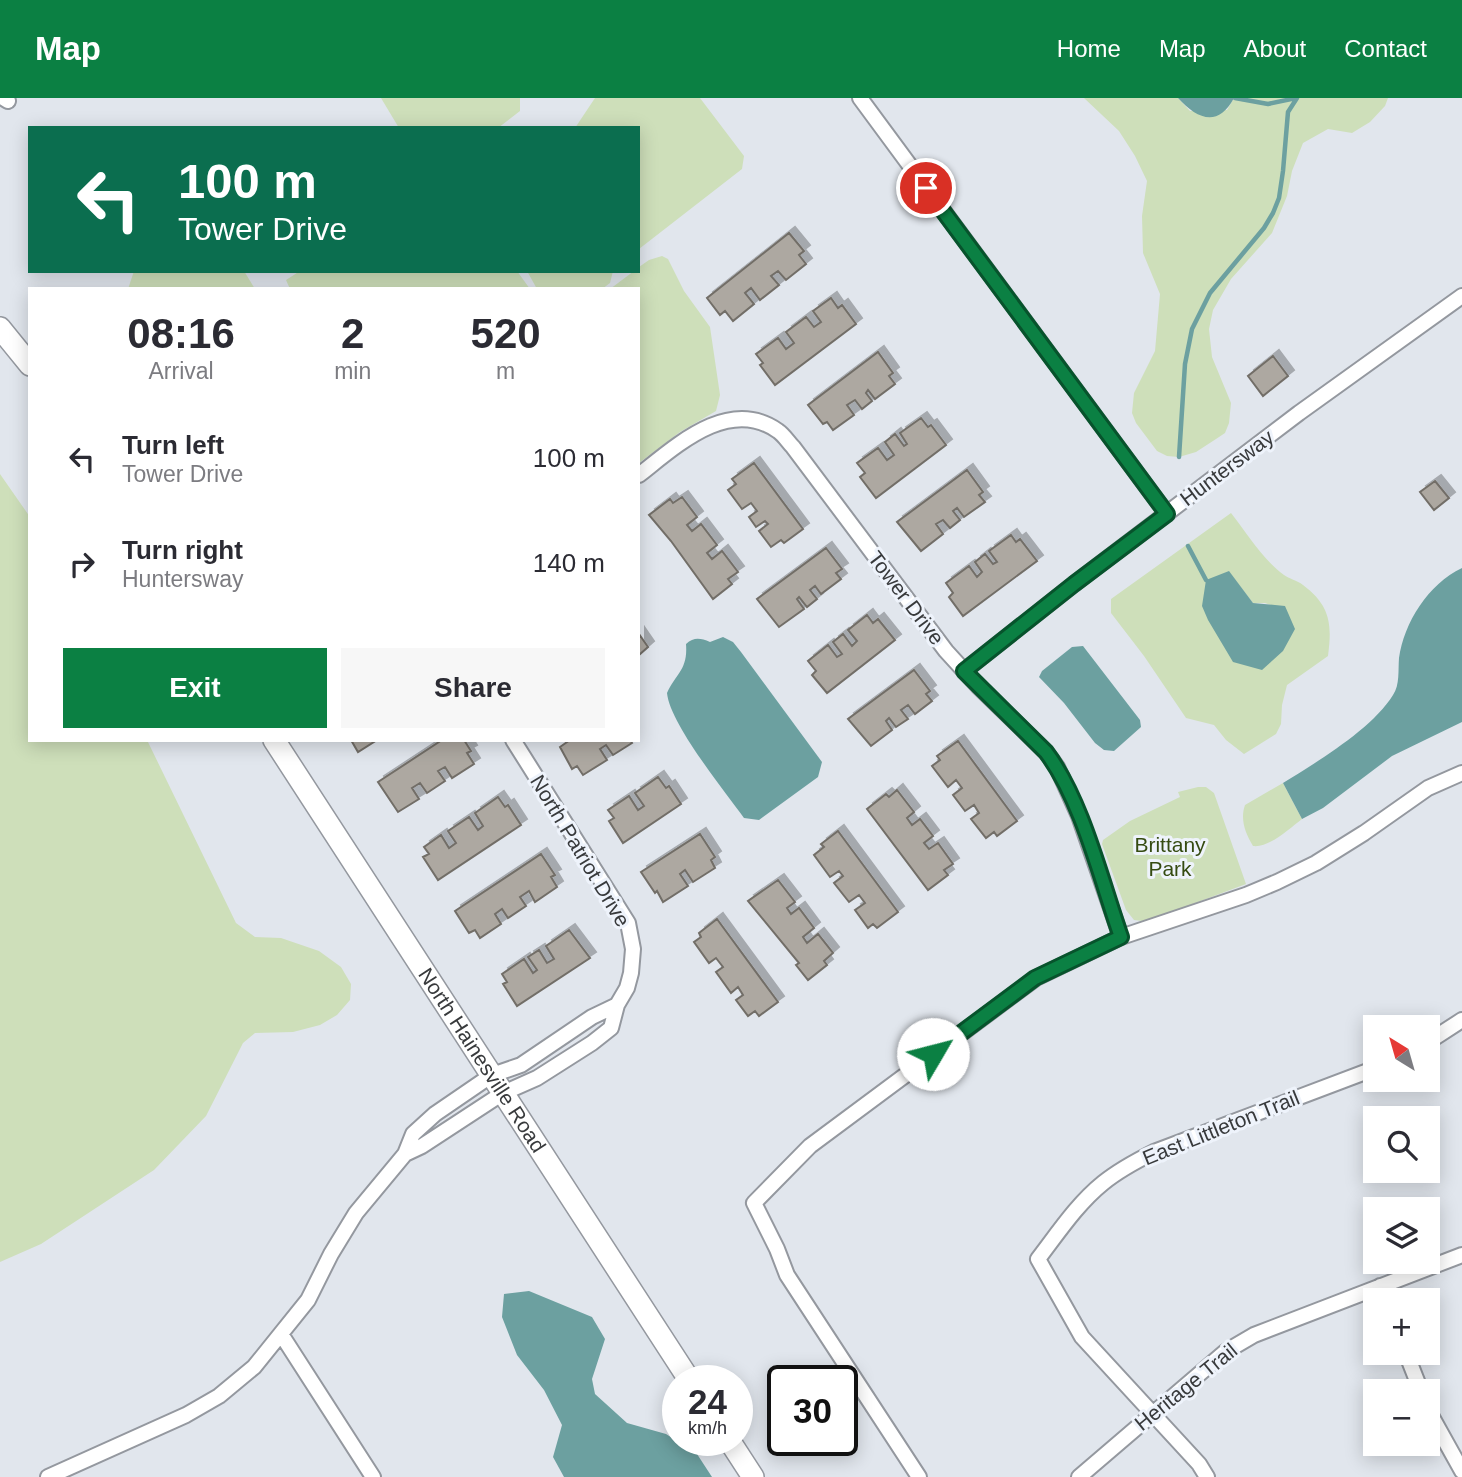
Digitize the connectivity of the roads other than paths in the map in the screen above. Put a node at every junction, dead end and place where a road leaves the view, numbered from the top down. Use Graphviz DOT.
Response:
graph roads {
  1 [pos="860,98"];
  2 [pos="1460,301"];
  3 [pos="0,328"];
  4 [pos="28,363"];
  5 [pos="640,474"];
  6 [pos="1167,514"];
  7 [pos="964,671"];
  8 [pos="275,742"];
  9 [pos="514,742"];
  10 [pos="1462,773"];
  11 [pos="1121,937"];
  12 [pos="617,1006"];
  13 [pos="1462,1020"];
  14 [pos="1440,1034"];
  15 [pos="1363,1073"];
  16 [pos="497,1084"];
  17 [pos="405,1154"];
  18 [pos="1462,1255"];
  19 [pos="1393,1288"];
  20 [pos="1363,1300"];
  21 [pos="281,1334"];
  22 [pos="680,1365"];
  23 [pos="1152,1413"];
  24 [pos="1440,1432"];
  25 [pos="739,1456"];
  26 [pos="1462,1471"];
  27 [pos="48,1477"];
  28 [pos="373,1477"];
  29 [pos="752,1477"];
  30 [pos="919,1477"];
  31 [pos="1079,1477"];
  32 [pos="1207,1477"];
  1 -- 6 [label="street"];
  2 -- 6 [label="street, Huntersway"];
  3 -- 4 [label="main road"];
  5 -- 7 [label="street, Tower Drive"];
  6 -- 7 [label="street, Huntersway"];
  7 -- 11 [label="street, Tower Drive"];
  8 -- 16 [label="main road, North Hainesville Road"];
  9 -- 12 [label="street, North Patriot Drive"];
  10 -- 11 [label="street"];
  11 -- 30 [label="street"];
  12 -- 16 [label="street"];
  12 -- 16 [label="street, North Patriot Drive"];
  13 -- 14 [label="street"];
  15 -- 23 [label="street, East Littleton Trail"];
  16 -- 17 [label="street"];
  16 -- 17 [label="street"];
  16 -- 22 [label="main road, North Hainesville Road"];
  17 -- 21 [label="street"];
  18 -- 19 [label="street, Heritage Trail"];
  20 -- 23 [label="street, Heritage Trail"];
  21 -- 27 [label="street"];
  21 -- 28 [label="street"];
  23 -- 31 [label="street, Heritage Trail"];
  23 -- 32 [label="street"];
  24 -- 26 [label="street"];
  25 -- 29 [label="main road"];
}
